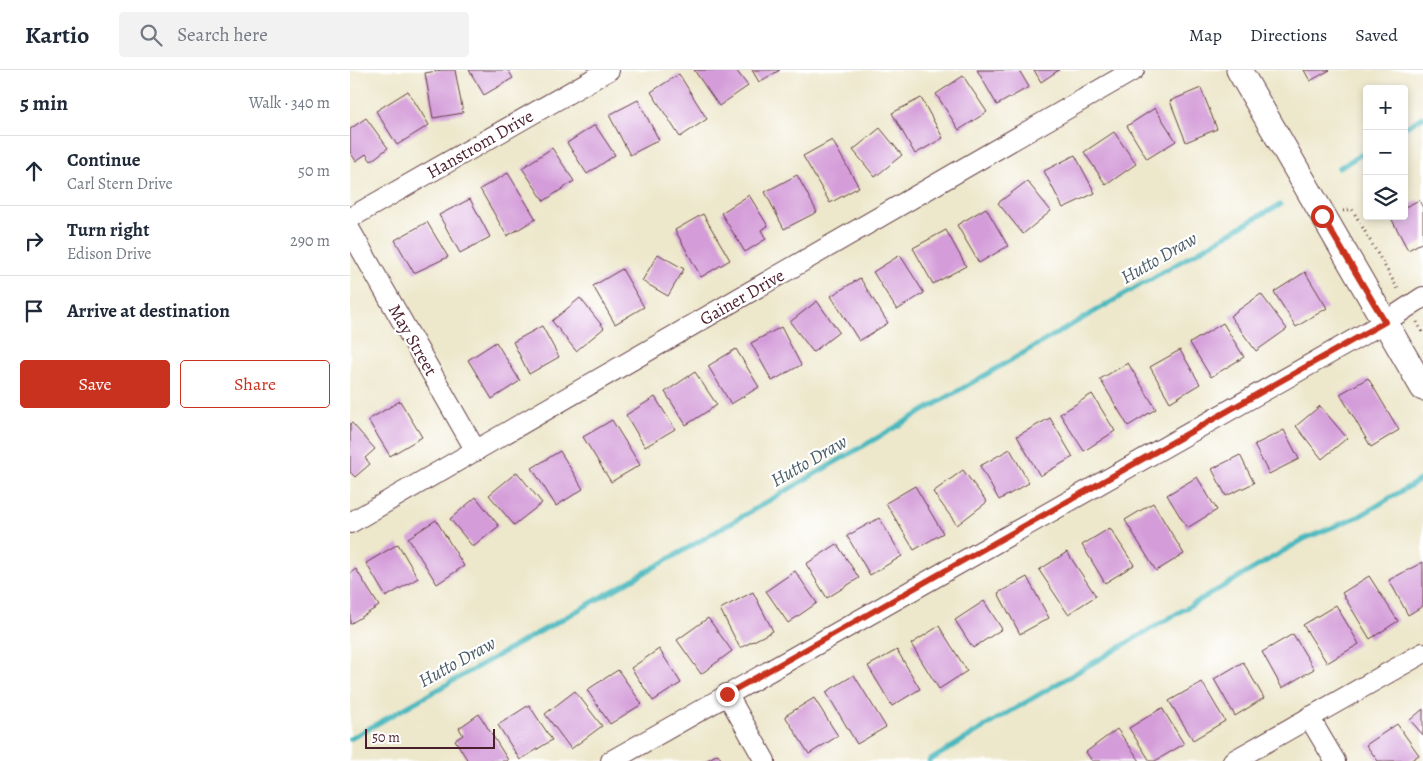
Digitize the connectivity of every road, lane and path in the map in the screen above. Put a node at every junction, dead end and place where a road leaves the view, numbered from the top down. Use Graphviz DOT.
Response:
graph roads {
  1 [pos="609,70"];
  2 [pos="1134,70"];
  3 [pos="1238,70"];
  4 [pos="1352,209"];
  5 [pos="350,218"];
  6 [pos="350,230"];
  7 [pos="1415,302"];
  8 [pos="1385,322"];
  9 [pos="1423,332"];
  10 [pos="1423,388"];
  11 [pos="476,451"];
  12 [pos="350,523"];
  13 [pos="1423,653"];
  14 [pos="727,694"];
  15 [pos="1309,717"];
  16 [pos="611,761"];
  17 [pos="765,761"];
  18 [pos="1232,761"];
  19 [pos="1335,761"];
  1 -- 5 [label="street, Hanstrom Drive"];
  2 -- 11 [label="street, Gainer Drive"];
  3 -- 8 [label="street"];
  4 -- 7 [label="path"];
  6 -- 11 [label="street, May Street"];
  7 -- 8 [label="street"];
  7 -- 9 [label="path"];
  8 -- 10 [label="street"];
  8 -- 14 [label="street"];
  11 -- 12 [label="street, Gainer Drive"];
  13 -- 15 [label="street"];
  14 -- 16 [label="street"];
  14 -- 17 [label="street"];
  15 -- 18 [label="street"];
  15 -- 19 [label="street"];
}
